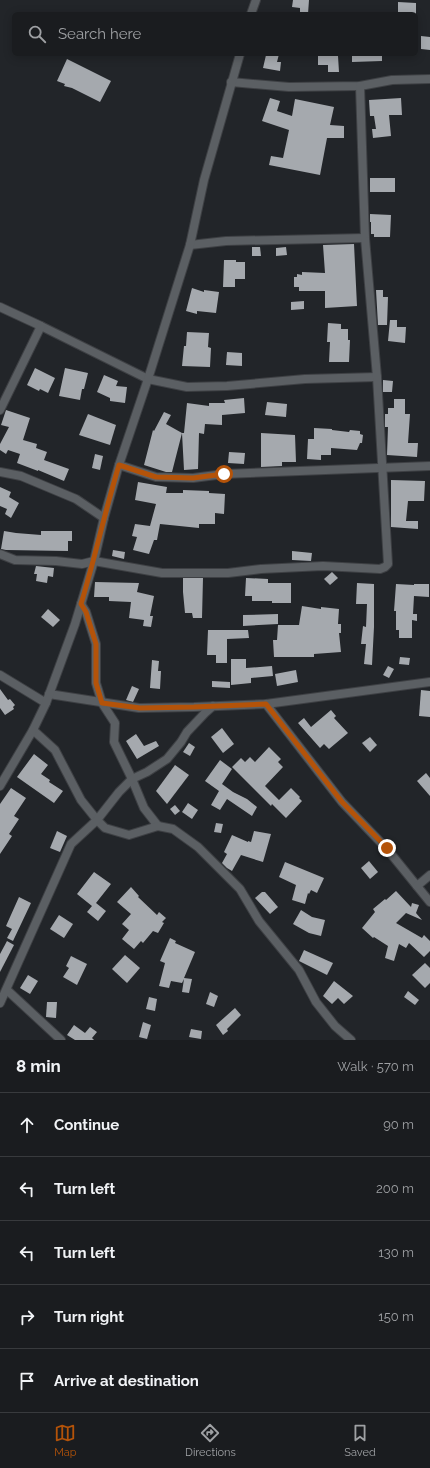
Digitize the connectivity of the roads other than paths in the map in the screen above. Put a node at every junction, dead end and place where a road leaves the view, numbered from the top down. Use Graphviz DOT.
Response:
graph roads {
  1 [pos="256,0"];
  2 [pos="253,12"];
  3 [pos="239,56"];
  4 [pos="430,79"];
  5 [pos="231,82"];
  6 [pos="360,86"];
  7 [pos="365,238"];
  8 [pos="190,245"];
  9 [pos="0,307"];
  10 [pos="42,326"];
  11 [pos="377,377"];
  12 [pos="148,379"];
  13 [pos="0,410"];
  14 [pos="119,465"];
  15 [pos="430,466"];
  16 [pos="383,468"];
  17 [pos="0,472"];
  18 [pos="104,518"];
  19 [pos="0,554"];
  20 [pos="94,561"];
  21 [pos="81,604"];
  22 [pos="0,676"];
  23 [pos="430,682"];
  24 [pos="49,694"];
  25 [pos="46,703"];
  26 [pos="102,703"];
  27 [pos="266,704"];
  28 [pos="213,706"];
  29 [pos="33,730"];
  30 [pos="132,779"];
  31 [pos="0,786"];
  32 [pos="97,820"];
  33 [pos="158,826"];
  34 [pos="430,875"];
  35 [pos="416,886"];
  36 [pos="430,902"];
  37 [pos="7,990"];
  38 [pos="0,1003"];
  39 [pos="61,1040"];
  40 [pos="351,1040"];
  1 -- 2 [label="street"];
  3 -- 5 [label="street"];
  4 -- 6 [label="street"];
  5 -- 6 [label="street"];
  5 -- 8 [label="street"];
  6 -- 7 [label="street"];
  7 -- 8 [label="street"];
  7 -- 11 [label="street"];
  8 -- 12 [label="street"];
  9 -- 10 [label="street"];
  10 -- 12 [label="street"];
  10 -- 13 [label="street"];
  11 -- 12 [label="street"];
  11 -- 16 [label="street"];
  12 -- 14 [label="street"];
  14 -- 16 [label="street"];
  14 -- 18 [label="street"];
  15 -- 16 [label="street"];
  16 -- 20 [label="street"];
  17 -- 18 [label="street"];
  18 -- 20 [label="street"];
  19 -- 20 [label="street"];
  20 -- 21 [label="street"];
  21 -- 24 [label="street"];
  21 -- 26 [label="street"];
  22 -- 25 [label="street"];
  23 -- 27 [label="street"];
  24 -- 25 [label="street"];
  24 -- 26 [label="street"];
  25 -- 29 [label="street"];
  26 -- 28 [label="street"];
  26 -- 30 [label="street"];
  27 -- 28 [label="street"];
  27 -- 35 [label="street"];
  28 -- 30 [label="street"];
  29 -- 31 [label="street"];
  29 -- 32 [label="street"];
  30 -- 32 [label="street"];
  30 -- 33 [label="street"];
  32 -- 33 [label="street"];
  32 -- 37 [label="street"];
  33 -- 40 [label="street"];
  34 -- 35 [label="street"];
  35 -- 36 [label="street"];
  37 -- 38 [label="street"];
  37 -- 39 [label="street"];
}
